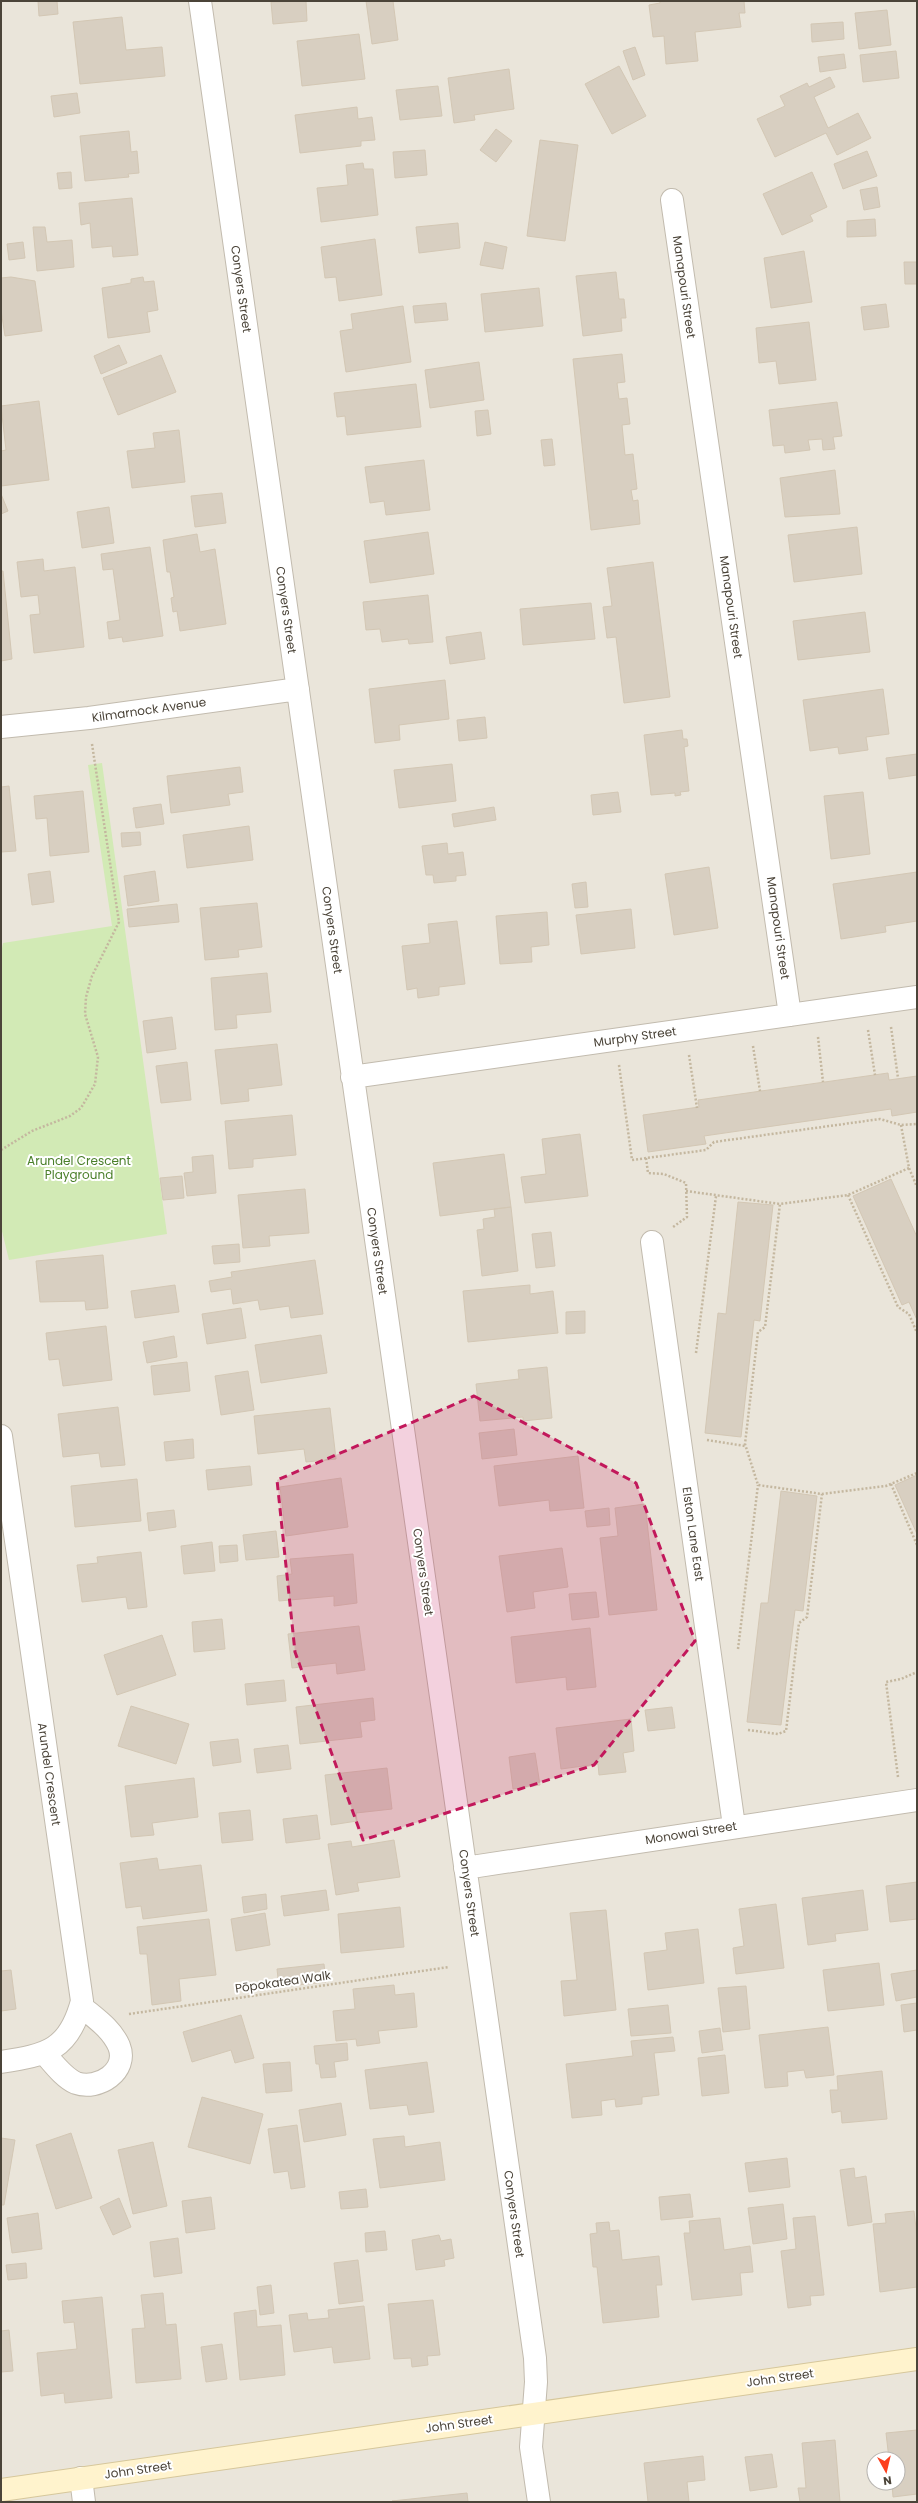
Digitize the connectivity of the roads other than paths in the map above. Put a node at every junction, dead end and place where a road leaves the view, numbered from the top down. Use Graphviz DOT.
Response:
graph roads {
  1 [pos="200,1"];
  2 [pos="672,200"];
  3 [pos="298,689"];
  4 [pos="1,727"];
  5 [pos="917,997"];
  6 [pos="790,1015"];
  7 [pos="352,1077"];
  8 [pos="652,1242"];
  9 [pos="1,1436"];
  10 [pos="917,1800"];
  11 [pos="734,1826"];
  12 [pos="465,1868"];
  13 [pos="81,2006"];
  14 [pos="44,2053"];
  15 [pos="1,2062"];
  16 [pos="917,2359"];
  17 [pos="532,2413"];
  18 [pos="81,2478"];
  19 [pos="1,2490"];
  20 [pos="84,2502"];
  21 [pos="539,2502"];
  1 -- 3 [label="street, Conyers Street"];
  2 -- 6 [label="street, Manapouri Street"];
  3 -- 4 [label="street, Kilmarnock Avenue"];
  3 -- 7 [label="street, Conyers Street"];
  5 -- 6 [label="street, Murphy Street"];
  6 -- 7 [label="street, Murphy Street"];
  7 -- 12 [label="street, Conyers Street"];
  8 -- 11 [label="street, Elston Lane East"];
  9 -- 13 [label="street, Arundel Crescent"];
  10 -- 11 [label="street, Monowai Street"];
  11 -- 12 [label="street, Monowai Street"];
  12 -- 17 [label="street, Conyers Street"];
  13 -- 14 [label="street, Arundel Crescent"];
  13 -- 14 [label="street"];
  14 -- 15 [label="street, Arundel Crescent"];
  16 -- 17 [label="street, John Street"];
  17 -- 18 [label="street, John Street"];
  17 -- 21 [label="street, Conyers Street"];
  18 -- 19 [label="street, John Street"];
  18 -- 20 [label="street"];
}
